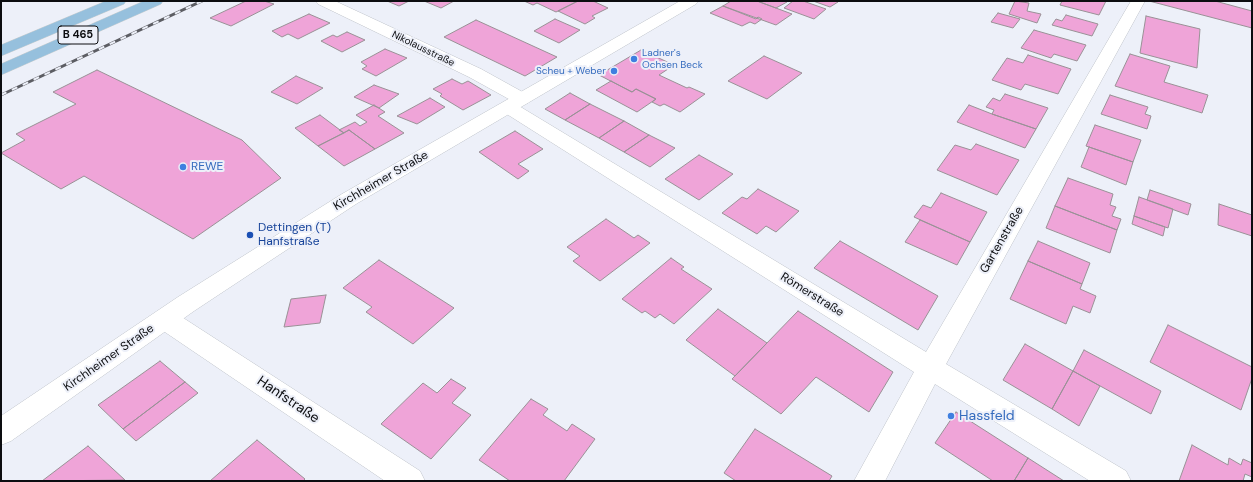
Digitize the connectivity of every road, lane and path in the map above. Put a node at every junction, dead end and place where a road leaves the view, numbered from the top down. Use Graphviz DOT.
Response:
graph roads {
  1 [pos="119,1"];
  2 [pos="156,1"];
  3 [pos="325,1"];
  4 [pos="691,1"];
  5 [pos="1138,1"];
  6 [pos="1,51"];
  7 [pos="1,70"];
  8 [pos="515,103"];
  9 [pos="165,319"];
  10 [pos="930,368"];
  11 [pos="1,432"];
  12 [pos="410,481"];
  13 [pos="869,481"];
  14 [pos="1116,481"];
  1 -- 6 [label="main road, B 465"];
  2 -- 7 [label="main road, B 465"];
  3 -- 8 [label="street, Nikolausstraße"];
  4 -- 8 [label="street, Kirchheimer Straße"];
  5 -- 10 [label="street, Gartenstraße"];
  8 -- 9 [label="street, Kirchheimer Straße"];
  8 -- 10 [label="street, Römerstraße"];
  9 -- 11 [label="street, Kirchheimer Straße"];
  9 -- 12 [label="street, Hanfstraße"];
  10 -- 13 [label="street, Gartenstraße"];
  10 -- 14 [label="street, Römerstraße"];
}
